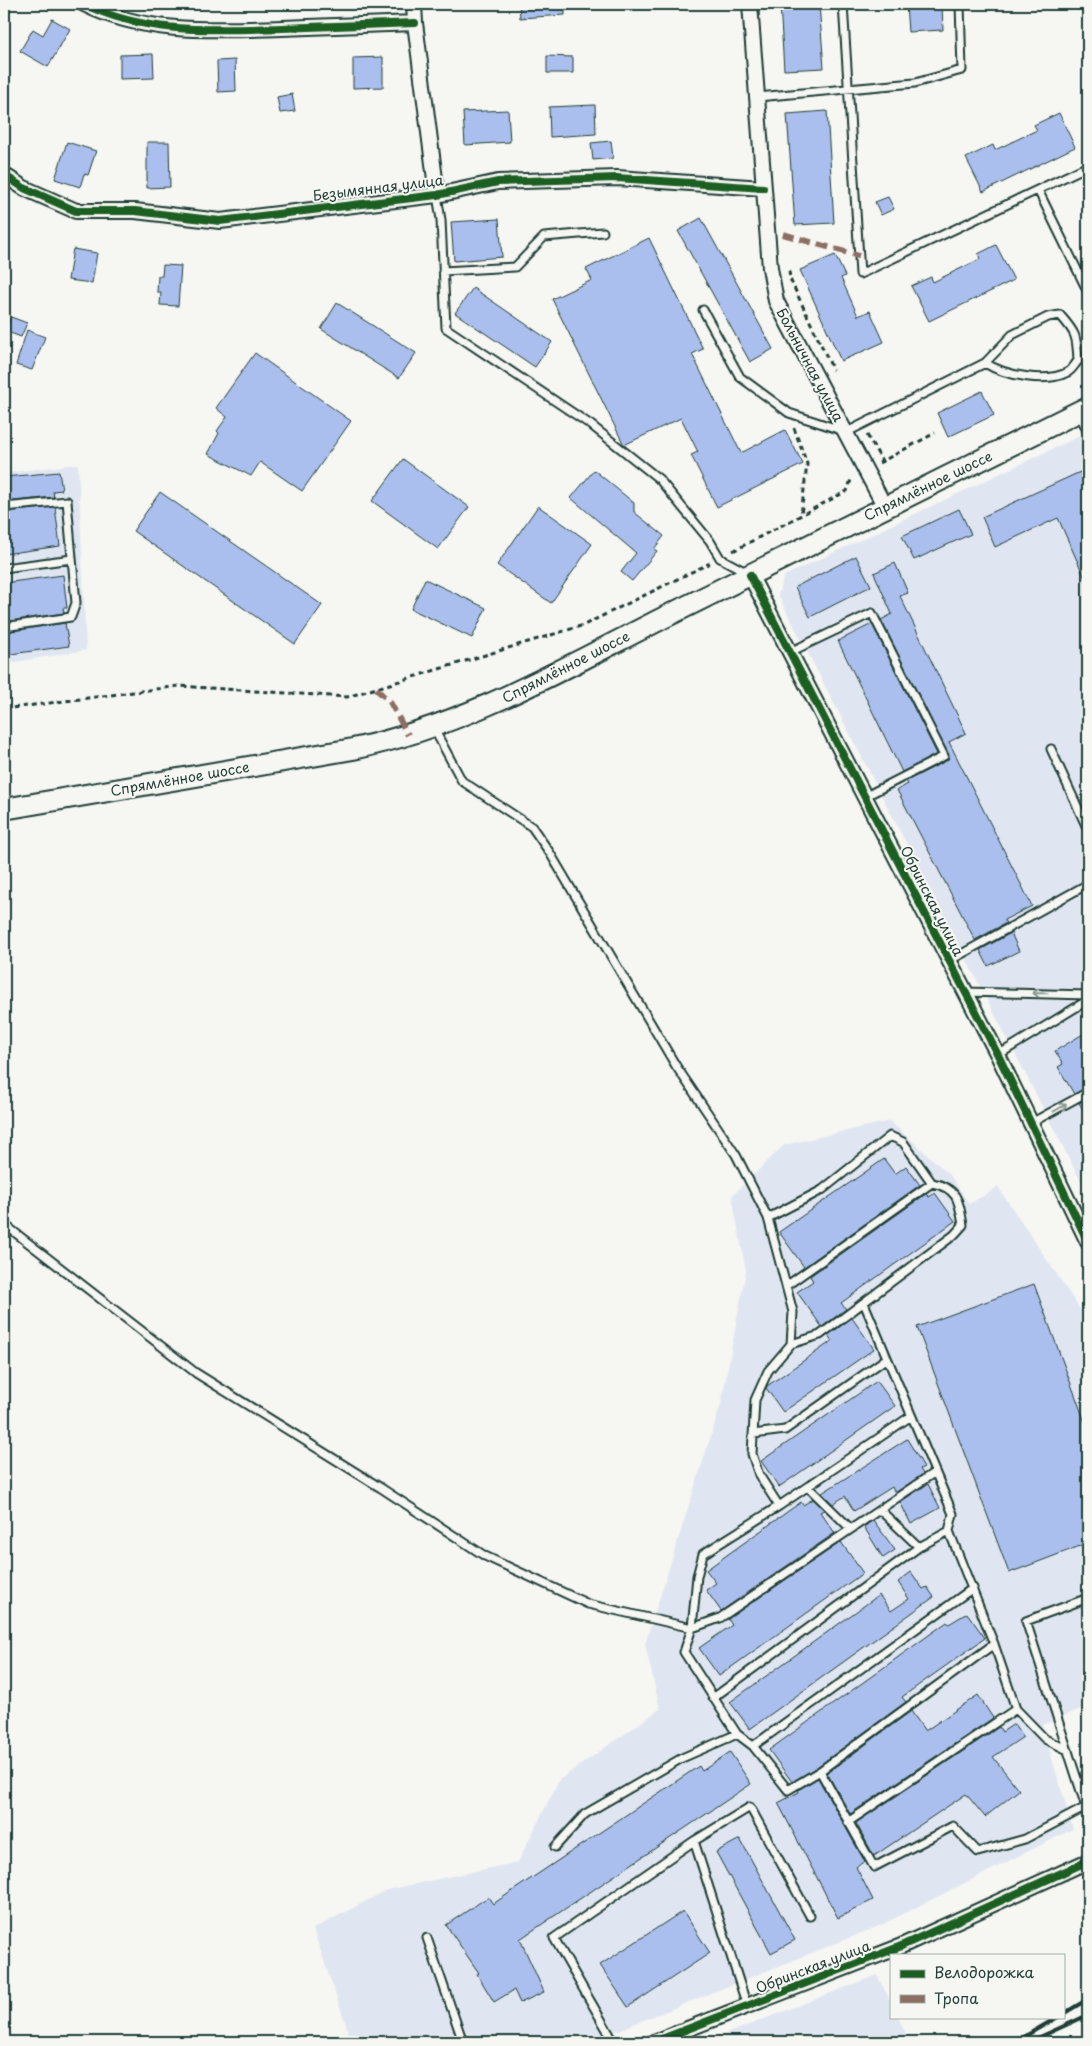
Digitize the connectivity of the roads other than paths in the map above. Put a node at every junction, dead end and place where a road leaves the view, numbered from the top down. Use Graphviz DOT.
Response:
graph roads {
  1 [pos="84,4"];
  2 [pos="414,4"];
  3 [pos="750,4"];
  4 [pos="843,4"];
  5 [pos="960,4"];
  6 [pos="415,24"];
  7 [pos="849,89"];
  8 [pos="756,96"];
  9 [pos="1088,166"];
  10 [pos="4,175"];
  11 [pos="763,188"];
  12 [pos="1038,190"];
  13 [pos="437,194"];
  14 [pos="603,232"];
  15 [pos="443,272"];
  16 [pos="1088,292"];
  17 [pos="703,310"];
  18 [pos="985,363"];
  19 [pos="1083,409"];
  20 [pos="847,432"];
  21 [pos="1088,432"];
  22 [pos="4,507"];
  23 [pos="885,507"];
  24 [pos="72,559"];
  25 [pos="4,568"];
  26 [pos="750,575"];
  27 [pos="4,627"];
  28 [pos="790,652"];
  29 [pos="433,727"];
  30 [pos="1051,749"];
  31 [pos="864,797"];
  32 [pos="4,809"];
  33 [pos="1088,830"];
  34 [pos="1088,884"];
  35 [pos="949,961"];
  36 [pos="965,992"];
  37 [pos="1088,995"];
  38 [pos="1088,1000"];
  39 [pos="998,1056"];
  40 [pos="1088,1092"];
  41 [pos="1031,1123"];
  42 [pos="932,1183"];
  43 [pos="768,1218"];
  44 [pos="4,1224"];
  45 [pos="1088,1242"];
  46 [pos="786,1286"];
  47 [pos="864,1303"];
  48 [pos="791,1344"];
  49 [pos="887,1358"];
  50 [pos="911,1416"];
  51 [pos="753,1434"];
  52 [pos="935,1472"];
  53 [pos="808,1487"];
  54 [pos="779,1506"];
  55 [pos="880,1510"];
  56 [pos="851,1529"];
  57 [pos="949,1531"];
  58 [pos="919,1547"];
  59 [pos="973,1588"];
  60 [pos="1088,1598"];
  61 [pos="692,1628"];
  62 [pos="994,1644"];
  63 [pos="713,1698"];
  64 [pos="1016,1709"];
  65 [pos="737,1734"];
  66 [pos="753,1746"];
  67 [pos="1068,1750"];
  68 [pos="820,1771"];
  69 [pos="1087,1810"];
  70 [pos="848,1822"];
  71 [pos="694,1841"];
  72 [pos="555,1847"];
  73 [pos="1088,1861"];
  74 [pos="810,1916"];
  75 [pos="427,1938"];
  76 [pos="747,2006"];
  77 [pos="464,2042"];
  78 [pos="614,2042"];
  79 [pos="654,2042"];
  1 -- 6 [label="street"];
  2 -- 6 [label="street"];
  3 -- 8 [label="street, Больничная улица"];
  4 -- 7 [label="lane"];
  5 -- 7 [label="lane"];
  6 -- 13 [label="street"];
  7 -- 8 [label="lane"];
  7 -- 12 [label="lane"];
  8 -- 11 [label="street, Больничная улица"];
  9 -- 12 [label="lane"];
  10 -- 13 [label="street, Безымянная улица"];
  11 -- 13 [label="street, Безымянная улица"];
  11 -- 20 [label="street, Больничная улица"];
  12 -- 16 [label="lane"];
  13 -- 15 [label="lane"];
  14 -- 15 [label="lane"];
  15 -- 26 [label="lane"];
  17 -- 20 [label="lane"];
  18 -- 18 [label="lane"];
  18 -- 20 [label="lane"];
  19 -- 21 [label="lane"];
  19 -- 23 [label="main road, Спрямлённое шоссе"];
  20 -- 23 [label="street, Больничная улица"];
  22 -- 24 [label="lane"];
  23 -- 26 [label="main road, Спрямлённое шоссе"];
  24 -- 25 [label="lane"];
  24 -- 27 [label="lane"];
  26 -- 28 [label="street, Обринская улица"];
  26 -- 29 [label="main road, Спрямлённое шоссе"];
  28 -- 31 [label="street, Обринская улица"];
  28 -- 31 [label="lane"];
  29 -- 32 [label="main road, Спрямлённое шоссе"];
  29 -- 43 [label="lane"];
  30 -- 33 [label="lane"];
  31 -- 35 [label="street, Обринская улица"];
  34 -- 35 [label="lane"];
  35 -- 36 [label="street, Обринская улица"];
  37 -- 36 [label="lane, one-way"];
  36 -- 39 [label="street, Обринская улица"];
  38 -- 39 [label="lane"];
  39 -- 41 [label="street, Обринская улица"];
  41 -- 40 [label="lane, one-way"];
  41 -- 45 [label="street, Обринская улица"];
  42 -- 43 [label="lane"];
  42 -- 46 [label="lane"];
  42 -- 47 [label="lane"];
  43 -- 46 [label="lane"];
  44 -- 61 [label="lane"];
  46 -- 48 [label="lane"];
  47 -- 48 [label="lane"];
  47 -- 49 [label="lane"];
  48 -- 51 [label="lane"];
  49 -- 50 [label="lane"];
  49 -- 51 [label="lane"];
  50 -- 52 [label="lane"];
  50 -- 53 [label="lane"];
  51 -- 54 [label="lane"];
  52 -- 55 [label="lane"];
  52 -- 57 [label="lane"];
  53 -- 54 [label="lane"];
  53 -- 56 [label="lane"];
  54 -- 61 [label="lane"];
  55 -- 56 [label="lane"];
  55 -- 58 [label="lane"];
  56 -- 61 [label="lane"];
  57 -- 58 [label="lane"];
  57 -- 59 [label="lane"];
  58 -- 63 [label="lane"];
  59 -- 62 [label="lane"];
  59 -- 66 [label="lane"];
  60 -- 67 [label="lane"];
  61 -- 63 [label="lane"];
  62 -- 64 [label="lane"];
  62 -- 68 [label="lane"];
  63 -- 65 [label="lane"];
  64 -- 67 [label="lane"];
  64 -- 70 [label="lane"];
  65 -- 66 [label="lane"];
  65 -- 72 [label="lane"];
  66 -- 68 [label="lane"];
  67 -- 69 [label="lane"];
  68 -- 70 [label="lane"];
  69 -- 70 [label="lane"];
  71 -- 74 [label="lane"];
  71 -- 76 [label="lane"];
  71 -- 78 [label="lane"];
  73 -- 76 [label="street, Обринская улица"];
  75 -- 77 [label="lane"];
  76 -- 79 [label="street, Обринская улица"];
}
